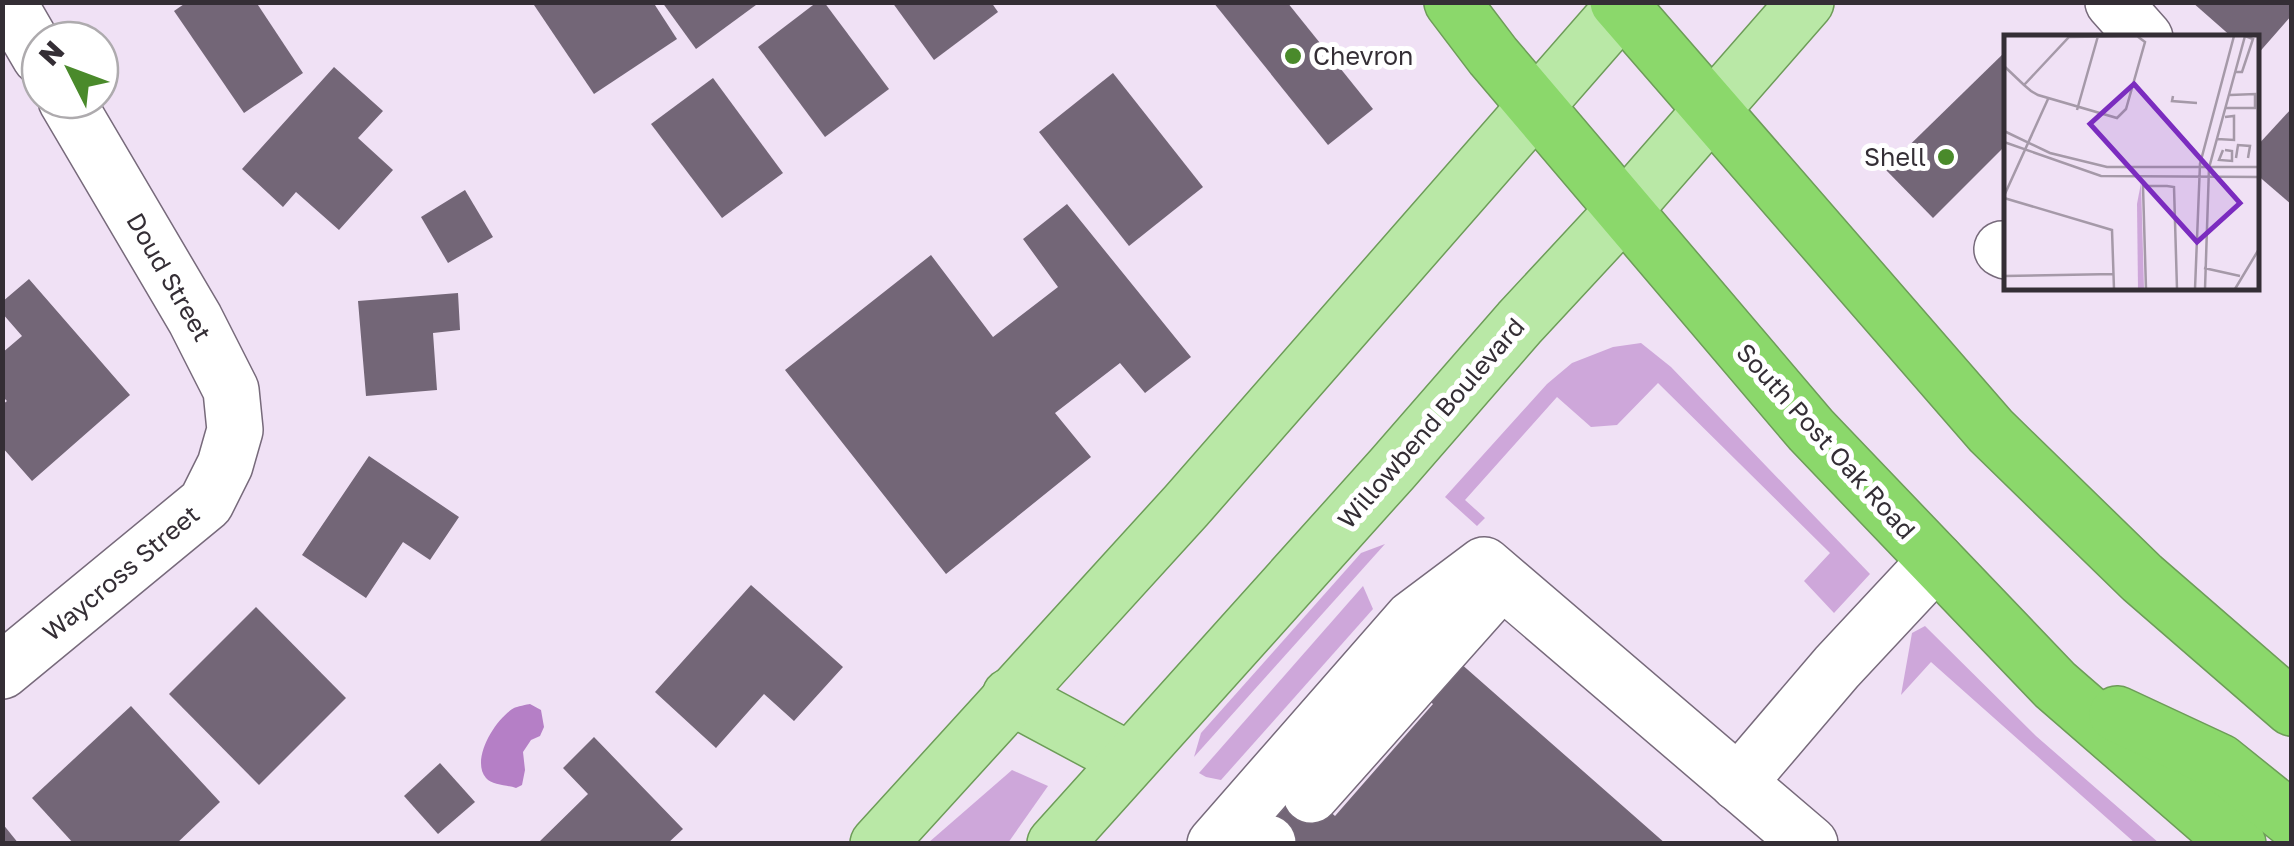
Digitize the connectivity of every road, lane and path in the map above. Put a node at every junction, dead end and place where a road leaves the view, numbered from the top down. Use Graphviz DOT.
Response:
graph roads {
  1 [pos="1452,2"];
  2 [pos="1806,2"];
  3 [pos="2113,2"];
  4 [pos="1622,4"];
  5 [pos="2141,35"];
  6 [pos="1537,108"];
  7 [pos="1711,112"];
  8 [pos="78,120"];
  9 [pos="1624,210"];
  10 [pos="226,464"];
  11 [pos="1936,561"];
  12 [pos="1501,581"];
  13 [pos="2,671"];
  14 [pos="2055,685"];
  15 [pos="1010,696"];
  16 [pos="2292,708"];
  17 [pos="1129,760"];
  18 [pos="1738,783"];
  19 [pos="1311,794"];
  20 [pos="2292,820"];
  21 [pos="1239,842"];
  22 [pos="878,844"];
  23 [pos="1056,844"];
  24 [pos="1810,844"];
  25 [pos="2238,844"];
  1 -- 6 [label="highway, South Post Oak Road"];
  2 -- 7 [label="main road, Willowbend Boulevard"];
  3 -- 5 [label="street"];
  4 -- 6 [label="main road"];
  4 -- 7 [label="highway"];
  6 -- 9 [label="highway, South Post Oak Road"];
  6 -- 15 [label="main road"];
  7 -- 9 [label="main road, Willowbend Boulevard"];
  7 -- 16 [label="highway"];
  8 -- 10 [label="street, Doud Street"];
  9 -- 11 [label="highway, South Post Oak Road"];
  9 -- 17 [label="main road, Willowbend Boulevard"];
  10 -- 13 [label="street, Waycross Street"];
  11 -- 14 [label="highway, South Post Oak Road"];
  11 -- 18 [label="street"];
  12 -- 18 [label="street"];
  12 -- 19 [label="street"];
  12 -- 21 [label="street"];
  14 -- 20 [label="highway"];
  14 -- 25 [label="highway, South Post Oak Road"];
  15 -- 17 [label="main road"];
  15 -- 22 [label="main road"];
  17 -- 23 [label="main road, Willowbend Boulevard"];
  18 -- 24 [label="street"];
}
